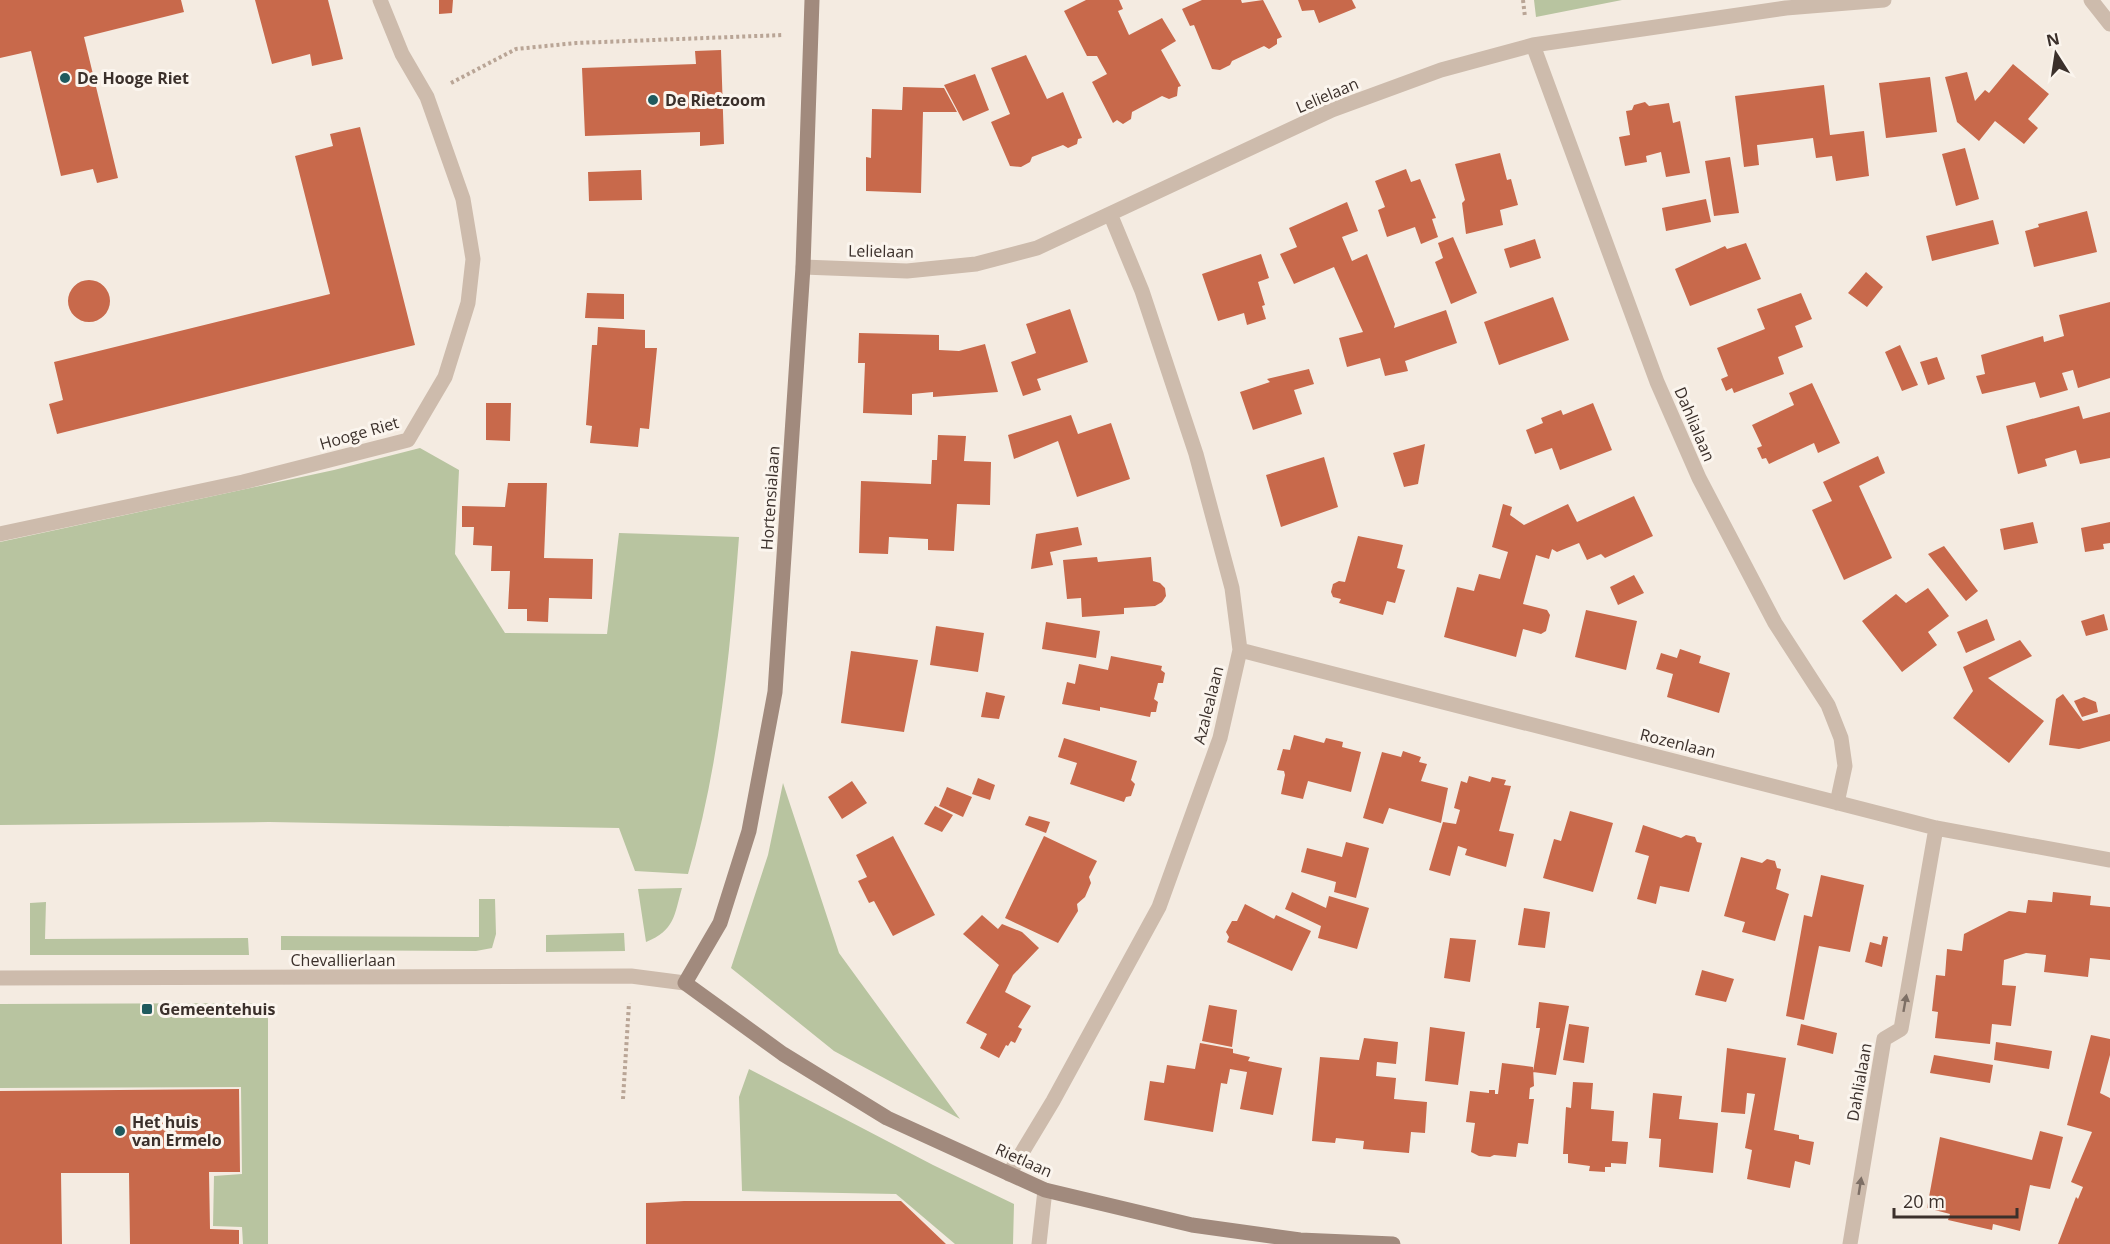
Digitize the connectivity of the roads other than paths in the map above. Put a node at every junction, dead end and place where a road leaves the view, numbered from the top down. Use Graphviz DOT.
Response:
graph roads {
  1 [pos="380,0"];
  2 [pos="812,0"];
  3 [pos="1884,0"];
  4 [pos="2091,0"];
  5 [pos="2110,24"];
  6 [pos="1533,45"];
  7 [pos="1111,216"];
  8 [pos="803,267"];
  9 [pos="0,534"];
  10 [pos="1240,650"];
  11 [pos="1837,802"];
  12 [pos="1936,828"];
  13 [pos="2110,860"];
  14 [pos="0,978"];
  15 [pos="685,983"];
  16 [pos="1009,1174"];
  17 [pos="1045,1190"];
  18 [pos="1040,1244"];
  19 [pos="1393,1244"];
  20 [pos="1850,1244"];
  1 -- 9 [label="street, Hooge Riet"];
  2 -- 8 [label="street, Hortensialaan"];
  3 -- 6 [label="street, Lelielaan"];
  4 -- 5 [label="street"];
  6 -- 7 [label="street, Lelielaan"];
  6 -- 11 [label="street, Dahlialaan"];
  7 -- 8 [label="street, Lelielaan"];
  7 -- 10 [label="street, Azalealaan"];
  8 -- 15 [label="street, Hortensialaan"];
  10 -- 11 [label="street, Rozenlaan"];
  10 -- 16 [label="street, Azalealaan"];
  11 -- 12 [label="street, Rozenlaan"];
  12 -- 13 [label="street, Rozenlaan"];
  20 -- 12 [label="street, Dahlialaan, one-way"];
  14 -- 15 [label="street, Chevallierlaan"];
  15 -- 16 [label="street, Rietlaan"];
  16 -- 17 [label="street, Rietlaan"];
  17 -- 18 [label="street"];
  17 -- 19 [label="street, Rietlaan"];
}
